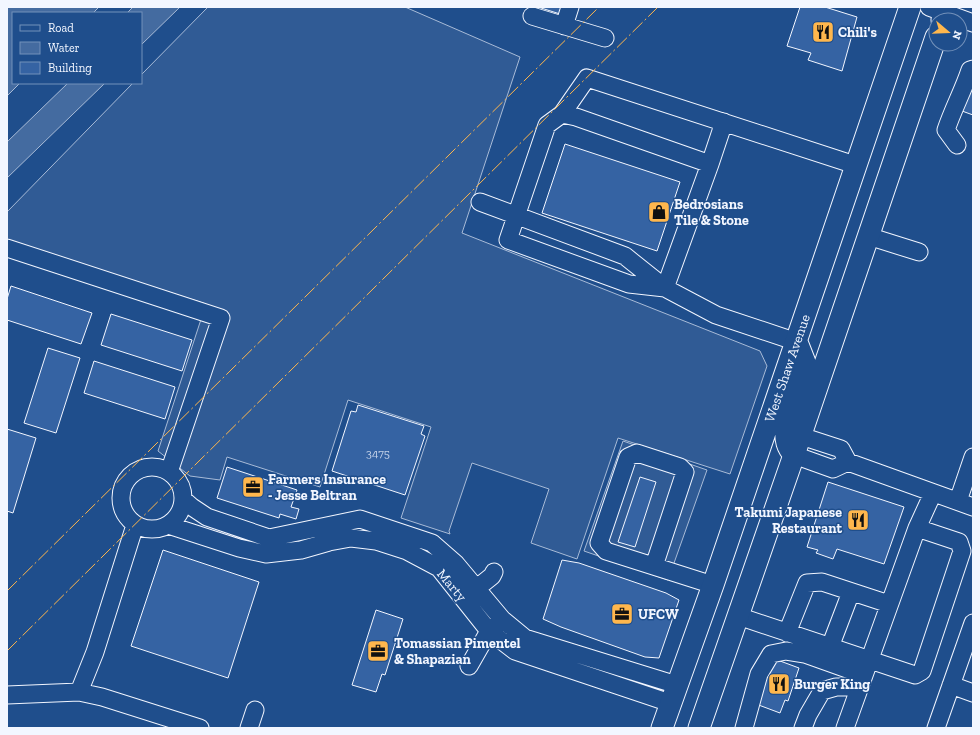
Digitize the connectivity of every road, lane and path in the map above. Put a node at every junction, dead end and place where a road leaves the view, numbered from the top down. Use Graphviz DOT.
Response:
graph roads {
  1 [pos="570,7"];
  2 [pos="910,7"];
  3 [pos="532,16"];
  4 [pos="564,26"];
  5 [pos="605,38"];
  6 [pos="931,52"];
  7 [pos="973,69"];
  8 [pos="562,114"];
  9 [pos="724,122"];
  10 [pos="958,145"];
  11 [pos="710,164"];
  12 [pos="855,165"];
  13 [pos="480,202"];
  14 [pos="515,216"];
  15 [pos="868,236"];
  16 [pos="7,248"];
  17 [pos="919,252"];
  18 [pos="665,288"];
  19 [pos="797,342"];
  20 [pos="801,436"];
  21 [pos="794,455"];
  22 [pos="973,457"];
  23 [pos="848,462"];
  24 [pos="169,472"];
  25 [pos="933,492"];
  26 [pos="183,499"];
  27 [pos="965,504"];
  28 [pos="135,525"];
  29 [pos="168,525"];
  30 [pos="917,528"];
  31 [pos="301,531"];
  32 [pos="301,557"];
  33 [pos="654,566"];
  34 [pos="494,572"];
  35 [pos="713,585"];
  36 [pos="477,588"];
  37 [pos="850,592"];
  38 [pos="889,604"];
  39 [pos="738,616"];
  40 [pos="502,619"];
  41 [pos="973,623"];
  42 [pos="489,631"];
  43 [pos="787,633"];
  44 [pos="830,647"];
  45 [pos="469,666"];
  46 [pos="864,674"];
  47 [pos="951,685"];
  48 [pos="79,692"];
  49 [pos="973,693"];
  50 [pos="673,694"];
  51 [pos="7,695"];
  52 [pos="255,710"];
  53 [pos="166,723"];
  54 [pos="200,728"];
  55 [pos="249,728"];
  56 [pos="662,728"];
  57 [pos="699,728"];
  58 [pos="744,728"];
  59 [pos="803,728"];
  60 [pos="846,728"];
  61 [pos="936,728"];
  1 -- 4 [label="street"];
  2 -- 12 [label="main road, West Shaw Avenue"];
  3 -- 4 [label="street"];
  4 -- 5 [label="street"];
  6 -- 15 [label="main road"];
  7 -- 10 [label="street"];
  8 -- 9 [label="street"];
  8 -- 11 [label="street"];
  8 -- 14 [label="street"];
  9 -- 11 [label="street"];
  9 -- 12 [label="street"];
  11 -- 18 [label="street"];
  12 -- 19 [label="main road, West Shaw Avenue"];
  13 -- 14 [label="street"];
  14 -- 18 [label="street"];
  14 -- 18 [label="street"];
  15 -- 17 [label="street"];
  15 -- 20 [label="main road"];
  16 -- 24 [label="street"];
  18 -- 19 [label="street"];
  19 -- 21 [label="main road"];
  19 -- 35 [label="main road, West Shaw Avenue"];
  20 -- 21 [label="main road"];
  20 -- 23 [label="street"];
  21 -- 23 [label="street"];
  21 -- 39 [label="main road"];
  22 -- 27 [label="street"];
  23 -- 25 [label="street"];
  24 -- 26 [label="street"];
  24 -- 28 [label="street"];
  25 -- 27 [label="street"];
  25 -- 30 [label="street"];
  26 -- 29 [label="street"];
  26 -- 31 [label="street, Marty"];
  28 -- 29 [label="street"];
  28 -- 48 [label="street"];
  29 -- 32 [label="street, Marty"];
  30 -- 38 [label="street"];
  30 -- 46 [label="street"];
  31 -- 32 [label="street"];
  31 -- 36 [label="street, Marty"];
  32 -- 42 [label="street, Marty"];
  33 -- 33 [label="street"];
  33 -- 35 [label="street"];
  34 -- 36 [label="street"];
  35 -- 50 [label="main road, West Shaw Avenue"];
  36 -- 40 [label="street, Marty"];
  37 -- 38 [label="street"];
  37 -- 43 [label="street"];
  37 -- 44 [label="street"];
  38 -- 46 [label="street"];
  39 -- 43 [label="street"];
  39 -- 57 [label="main road"];
  40 -- 42 [label="street"];
  40 -- 50 [label="street, Marty"];
  41 -- 47 [label="street"];
  42 -- 45 [label="street"];
  42 -- 50 [label="street, Marty"];
  43 -- 44 [label="street"];
  44 -- 46 [label="street"];
  46 -- 58 [label="street"];
  46 -- 59 [label="street"];
  46 -- 60 [label="street"];
  47 -- 49 [label="street"];
  47 -- 61 [label="street"];
  48 -- 51 [label="street"];
  48 -- 53 [label="street"];
  50 -- 56 [label="main road, West Shaw Avenue"];
  52 -- 55 [label="street"];
  53 -- 54 [label="street"];
}
